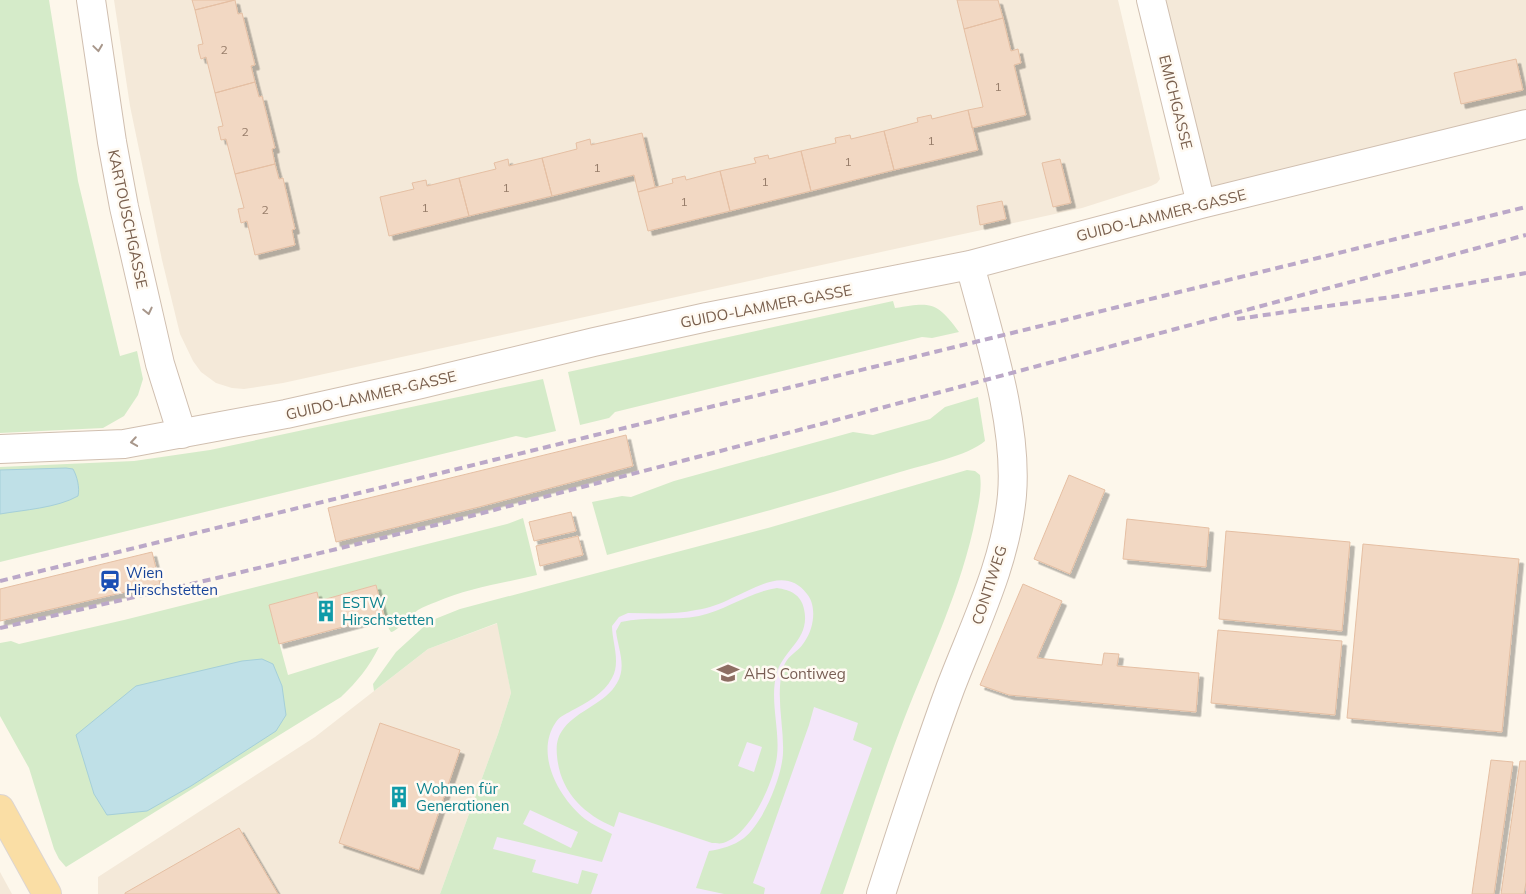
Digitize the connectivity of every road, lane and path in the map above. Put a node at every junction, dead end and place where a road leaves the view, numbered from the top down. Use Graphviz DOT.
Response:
graph roads {
  1 [pos="91,0"];
  2 [pos="1151,0"];
  3 [pos="1526,124"];
  4 [pos="1202,204"];
  5 [pos="970,265"];
  6 [pos="182,434"];
  7 [pos="0,449"];
  8 [pos="0,809"];
  9 [pos="47,894"];
  10 [pos="881,894"];
  1 -- 6 [label="street, KARTOUSCHGASSE, one-way"];
  2 -- 4 [label="street, EMICHGASSE"];
  3 -- 4 [label="street, GUIDO-LAMMER-GASSE"];
  4 -- 5 [label="street, GUIDO-LAMMER-GASSE"];
  5 -- 6 [label="street, GUIDO-LAMMER-GASSE"];
  5 -- 10 [label="street, CONTIWEG"];
  6 -- 7 [label="street, GUIDO-LAMMER-GASSE, one-way"];
  8 -- 9 [label="main road"];
}
